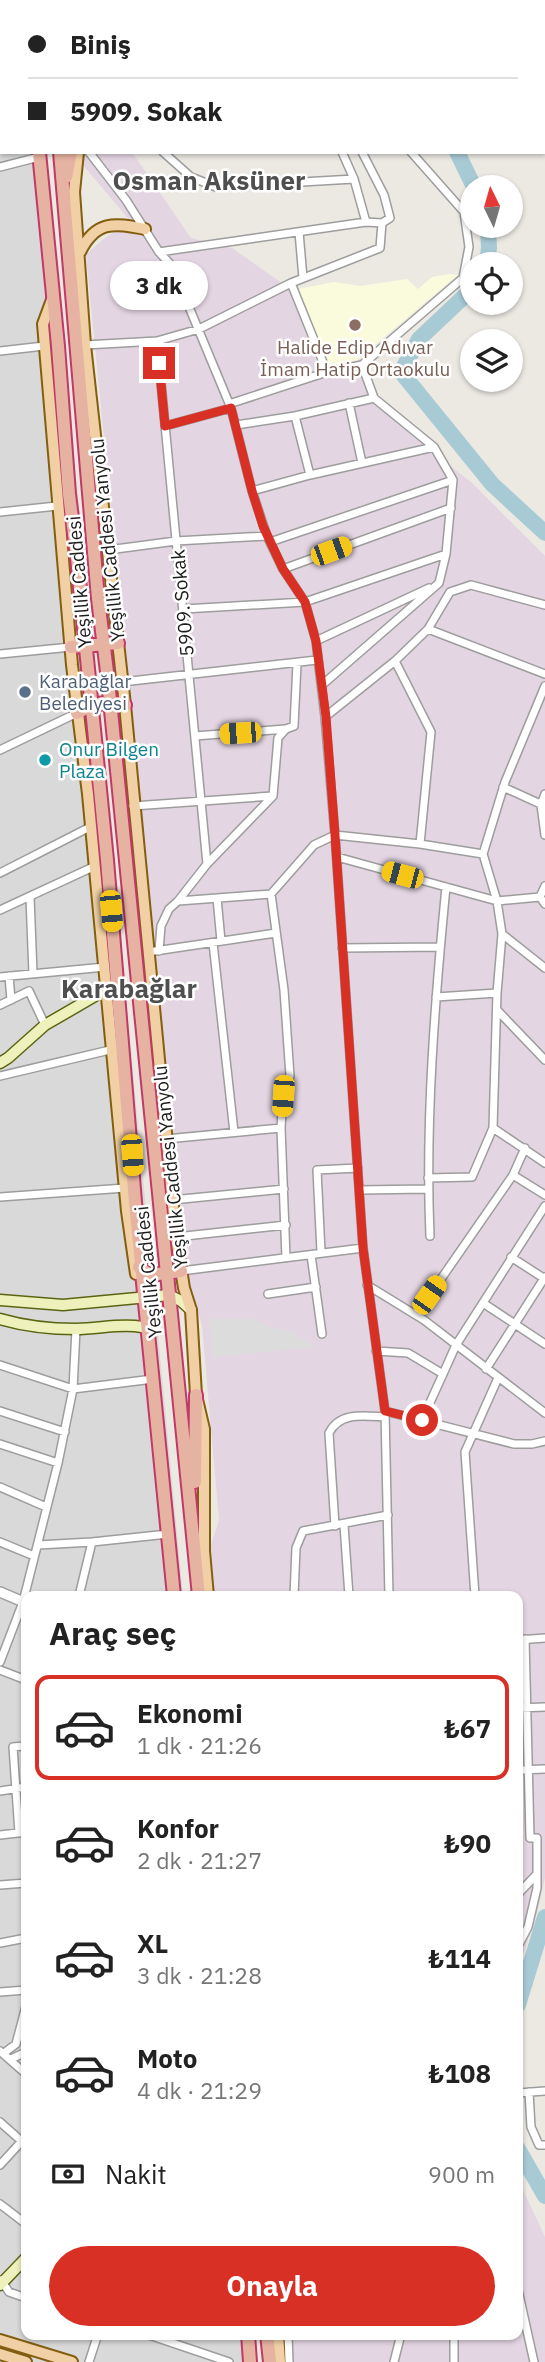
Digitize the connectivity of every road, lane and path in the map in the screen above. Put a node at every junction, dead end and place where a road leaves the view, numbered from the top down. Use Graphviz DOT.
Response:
graph roads {
  1 [pos="60,154"];
  2 [pos="71,154"];
  3 [pos="78,154"];
  4 [pos="90,154"];
  5 [pos="165,154"];
  6 [pos="343,154"];
  7 [pos="363,154"];
  8 [pos="413,154"];
  9 [pos="39,155"];
  10 [pos="0,167"];
  11 [pos="354,179"];
  12 [pos="62,191"];
  13 [pos="366,222"];
  14 [pos="382,223"];
  15 [pos="145,229"];
  16 [pos="299,232"];
  17 [pos="159,252"];
  18 [pos="79,254"];
  19 [pos="303,278"];
  20 [pos="291,282"];
  21 [pos="53,297"];
  22 [pos="199,329"];
  23 [pos="157,341"];
  24 [pos="85,345"];
  25 [pos="44,346"];
  26 [pos="0,351"];
  27 [pos="362,365"];
  28 [pos="327,373"];
  29 [pos="374,398"];
  30 [pos="349,403"];
  31 [pos="230,406"];
  32 [pos="295,416"];
  33 [pos="236,425"];
  34 [pos="165,426"];
  35 [pos="434,447"];
  36 [pos="362,463"];
  37 [pos="310,475"];
  38 [pos="453,481"];
  39 [pos="252,491"];
  40 [pos="57,506"];
  41 [pos="451,508"];
  42 [pos="0,512"];
  43 [pos="269,539"];
  44 [pos="176,541"];
  45 [pos="108,550"];
  46 [pos="446,554"];
  47 [pos="283,569"];
  48 [pos="439,583"];
  49 [pos="305,602"];
  50 [pos="545,604"];
  51 [pos="184,609"];
  52 [pos="428,629"];
  53 [pos="316,641"];
  54 [pos="118,643"];
  55 [pos="104,644"];
  56 [pos="85,646"];
  57 [pos="71,647"];
  58 [pos="0,654"];
  59 [pos="317,660"];
  60 [pos="395,661"];
  61 [pos="298,664"];
  62 [pos="188,674"];
  63 [pos="545,674"];
  64 [pos="122,682"];
  65 [pos="322,685"];
  66 [pos="545,686"];
  67 [pos="110,702"];
  68 [pos="91,704"];
  69 [pos="125,705"];
  70 [pos="77,713"];
  71 [pos="326,717"];
  72 [pos="286,729"];
  73 [pos="195,736"];
  74 [pos="0,751"];
  75 [pos="503,787"];
  76 [pos="545,794"];
  77 [pos="272,796"];
  78 [pos="200,803"];
  79 [pos="543,805"];
  80 [pos="134,806"];
  81 [pos="90,827"];
  82 [pos="335,835"];
  83 [pos="545,835"];
  84 [pos="420,844"];
  85 [pos="483,853"];
  86 [pos="337,857"];
  87 [pos="207,864"];
  88 [pos="93,867"];
  89 [pos="0,873"];
  90 [pos="545,886"];
  91 [pos="446,887"];
  92 [pos="271,894"];
  93 [pos="30,897"];
  94 [pos="217,898"];
  95 [pos="178,901"];
  96 [pos="497,901"];
  97 [pos="542,901"];
  98 [pos="0,910"];
  99 [pos="276,933"];
  100 [pos="502,934"];
  101 [pos="217,942"];
  102 [pos="440,947"];
  103 [pos="342,948"];
  104 [pos="153,951"];
  105 [pos="105,967"];
  106 [pos="545,968"];
  107 [pos="33,974"];
  108 [pos="9,976"];
  109 [pos="0,977"];
  110 [pos="107,989"];
  111 [pos="497,992"];
  112 [pos="436,997"];
  113 [pos="11,1000"];
  114 [pos="0,1005"];
  115 [pos="496,1010"];
  116 [pos="45,1025"];
  117 [pos="114,1049"];
  118 [pos="545,1060"];
  119 [pos="0,1063"];
  120 [pos="0,1076"];
  121 [pos="281,1128"];
  122 [pos="493,1128"];
  123 [pos="234,1132"];
  124 [pos="166,1139"];
  125 [pos="525,1148"];
  126 [pos="545,1163"];
  127 [pos="358,1168"];
  128 [pos="513,1175"];
  129 [pos="428,1178"];
  130 [pos="125,1188"];
  131 [pos="284,1189"];
  132 [pos="428,1189"];
  133 [pos="359,1190"];
  134 [pos="545,1195"];
  135 [pos="0,1196"];
  136 [pos="172,1200"];
  137 [pos="545,1206"];
  138 [pos="286,1225"];
  139 [pos="430,1236"];
  140 [pos="176,1237"];
  141 [pos="363,1248"];
  142 [pos="321,1252"];
  143 [pos="311,1255"];
  144 [pos="511,1257"];
  145 [pos="286,1258"];
  146 [pos="138,1266"];
  147 [pos="181,1271"];
  148 [pos="167,1273"];
  149 [pos="545,1278"];
  150 [pos="367,1286"];
  151 [pos="316,1287"];
  152 [pos="268,1294"];
  153 [pos="169,1295"];
  154 [pos="142,1297"];
  155 [pos="0,1300"];
  156 [pos="482,1303"];
  157 [pos="191,1310"];
  158 [pos="416,1315"];
  159 [pos="0,1319"];
  160 [pos="514,1324"];
  161 [pos="76,1329"];
  162 [pos="146,1332"];
  163 [pos="322,1334"];
  164 [pos="545,1344"];
  165 [pos="456,1345"];
  166 [pos="376,1351"];
  167 [pos="0,1365"];
  168 [pos="486,1369"];
  169 [pos="443,1374"];
  170 [pos="498,1378"];
  171 [pos="153,1379"];
  172 [pos="73,1388"];
  173 [pos="197,1395"];
  174 [pos="0,1411"];
  175 [pos="545,1413"];
  176 [pos="385,1414"];
  177 [pos="422,1420"];
  178 [pos="65,1432"];
  179 [pos="472,1432"];
  180 [pos="545,1441"];
  181 [pos="0,1444"];
  182 [pos="58,1463"];
  183 [pos="0,1487"];
  184 [pos="190,1499"];
  185 [pos="46,1507"];
  186 [pos="388,1515"];
  187 [pos="344,1525"];
  188 [pos="335,1527"];
  189 [pos="168,1534"];
  190 [pos="0,1542"];
  191 [pos="92,1542"];
  192 [pos="38,1545"];
  193 [pos="34,1556"];
  194 [pos="27,1591"];
  195 [pos="80,1591"];
  196 [pos="174,1591"];
  197 [pos="199,1591"];
  198 [pos="208,1591"];
  199 [pos="294,1591"];
  200 [pos="349,1591"];
  201 [pos="389,1591"];
  202 [pos="475,1591"];
  203 [pos="0,1592"];
  204 [pos="21,1601"];
  205 [pos="21,1612"];
  206 [pos="545,1638"];
  207 [pos="523,1639"];
  208 [pos="0,1662"];
  209 [pos="0,1670"];
  210 [pos="21,1676"];
  211 [pos="545,1707"];
  212 [pos="523,1708"];
  213 [pos="523,1718"];
  214 [pos="21,1746"];
  215 [pos="545,1769"];
  216 [pos="523,1770"];
  217 [pos="528,1770"];
  218 [pos="16,1788"];
  219 [pos="21,1788"];
  220 [pos="0,1791"];
  221 [pos="21,1820"];
  222 [pos="21,1833"];
  223 [pos="0,1835"];
  224 [pos="530,1838"];
  225 [pos="523,1839"];
  226 [pos="536,1875"];
  227 [pos="21,1883"];
  228 [pos="0,1885"];
  229 [pos="523,1889"];
  230 [pos="523,1936"];
  231 [pos="21,1939"];
  232 [pos="0,1943"];
  233 [pos="21,1990"];
  234 [pos="0,1992"];
  235 [pos="21,2025"];
  236 [pos="5,2054"];
  237 [pos="21,2069"];
  238 [pos="545,2091"];
  239 [pos="529,2092"];
  240 [pos="523,2093"];
  241 [pos="0,2122"];
  242 [pos="21,2140"];
  243 [pos="545,2145"];
  244 [pos="21,2146"];
  245 [pos="0,2165"];
  246 [pos="0,2204"];
  247 [pos="21,2220"];
  248 [pos="21,2263"];
  249 [pos="1,2282"];
  250 [pos="21,2296"];
  251 [pos="523,2312"];
  252 [pos="0,2340"];
  253 [pos="96,2340"];
  254 [pos="164,2340"];
  255 [pos="248,2340"];
  256 [pos="248,2340"];
  257 [pos="278,2340"];
  258 [pos="279,2340"];
  259 [pos="281,2340"];
  260 [pos="400,2340"];
  261 [pos="454,2340"];
  262 [pos="0,2354"];
  263 [pos="26,2362"];
  264 [pos="72,2362"];
  265 [pos="89,2362"];
  266 [pos="229,2362"];
  267 [pos="242,2362"];
  268 [pos="250,2362"];
  269 [pos="270,2362"];
  270 [pos="280,2362"];
  271 [pos="289,2362"];
  272 [pos="394,2362"];
  273 [pos="454,2362"];
  274 [pos="534,2362"];
  1 -- 12 [label="highway, Yeşillik Caddesi"];
  2 -- 12 [label="highway"];
  3 -- 18 [label="main road, Yeşillik Caddesi Yanyolu"];
  4 -- 15 [label="street"];
  5 -- 11 [label="street"];
  6 -- 11 [label="street"];
  7 -- 14 [label="street"];
  8 -- 27 [label="street"];
  9 -- 10 [label="street"];
  9 -- 21 [label="highway, Yeşillik Caddesi"];
  11 -- 13 [label="street"];
  12 -- 55 [label="highway, Yeşillik Caddesi"];
  13 -- 14 [label="street"];
  13 -- 16 [label="street"];
  14 -- 19 [label="street"];
  15 -- 17 [label="street"];
  15 -- 18 [label="main road"];
  16 -- 17 [label="street"];
  16 -- 19 [label="street"];
  17 -- 22 [label="street"];
  18 -- 24 [label="main road, Yeşillik Caddesi Yanyolu"];
  19 -- 20 [label="street"];
  20 -- 22 [label="street"];
  20 -- 28 [label="street"];
  21 -- 25 [label="main road"];
  21 -- 56 [label="highway, Yeşillik Caddesi"];
  22 -- 23 [label="street"];
  22 -- 31 [label="street"];
  23 -- 24 [label="street"];
  23 -- 34 [label="street, 5909. Sokak"];
  24 -- 45 [label="main road, Yeşillik Caddesi Yanyolu"];
  25 -- 26 [label="street"];
  25 -- 40 [label="main road"];
  27 -- 28 [label="street"];
  27 -- 29 [label="street"];
  28 -- 31 [label="street"];
  29 -- 30 [label="street"];
  29 -- 35 [label="street"];
  30 -- 32 [label="street"];
  30 -- 36 [label="street"];
  31 -- 33 [label="street"];
  31 -- 34 [label="street"];
  32 -- 33 [label="street"];
  32 -- 37 [label="street"];
  33 -- 39 [label="street"];
  34 -- 44 [label="street, 5909. Sokak"];
  35 -- 36 [label="street"];
  35 -- 38 [label="street"];
  36 -- 37 [label="street"];
  37 -- 39 [label="street"];
  38 -- 41 [label="street"];
  38 -- 43 [label="street"];
  39 -- 43 [label="street"];
  40 -- 42 [label="street"];
  40 -- 57 [label="main road"];
  41 -- 46 [label="street"];
  41 -- 47 [label="street"];
  43 -- 44 [label="street"];
  43 -- 47 [label="street"];
  44 -- 45 [label="street"];
  44 -- 51 [label="street, 5909. Sokak"];
  45 -- 54 [label="main road, Yeşillik Caddesi Yanyolu"];
  46 -- 48 [label="street"];
  46 -- 49 [label="street"];
  47 -- 49 [label="street"];
  48 -- 53 [label="street"];
  48 -- 65 [label="street"];
  49 -- 51 [label="street"];
  49 -- 53 [label="street"];
  50 -- 52 [label="street"];
  51 -- 62 [label="street, 5909. Sokak"];
  52 -- 60 [label="street"];
  52 -- 63 [label="street"];
  53 -- 59 [label="street"];
  54 -- 55 [label="highway"];
  54 -- 64 [label="main road, Yeşillik Caddesi Yanyolu"];
  55 -- 56 [label="highway"];
  55 -- 67 [label="highway, Yeşillik Caddesi"];
  56 -- 57 [label="highway"];
  56 -- 68 [label="highway, Yeşillik Caddesi"];
  57 -- 58 [label="street"];
  57 -- 70 [label="main road"];
  59 -- 61 [label="street"];
  59 -- 65 [label="street"];
  60 -- 71 [label="street"];
  60 -- 84 [label="street"];
  61 -- 62 [label="street"];
  61 -- 72 [label="street"];
  62 -- 64 [label="street"];
  62 -- 73 [label="street, 5909. Sokak"];
  64 -- 69 [label="main road, Yeşillik Caddesi Yanyolu"];
  65 -- 71 [label="street"];
  66 -- 75 [label="street"];
  67 -- 68 [label="highway"];
  67 -- 69 [label="highway"];
  67 -- 148 [label="highway, Yeşillik Caddesi"];
  68 -- 70 [label="highway"];
  68 -- 146 [label="highway, Yeşillik Caddesi"];
  69 -- 80 [label="main road, Yeşillik Caddesi Yanyolu"];
  70 -- 74 [label="street"];
  70 -- 81 [label="main road"];
  71 -- 82 [label="street"];
  72 -- 73 [label="street"];
  72 -- 77 [label="street"];
  73 -- 78 [label="street, 5909. Sokak"];
  75 -- 79 [label="street"];
  75 -- 85 [label="street"];
  76 -- 79 [label="street"];
  77 -- 78 [label="street"];
  77 -- 87 [label="street"];
  78 -- 80 [label="street"];
  78 -- 87 [label="street, 5909. Sokak"];
  79 -- 83 [label="street"];
  80 -- 104 [label="main road, Yeşillik Caddesi Yanyolu"];
  81 -- 88 [label="main road"];
  81 -- 89 [label="street"];
  82 -- 84 [label="street"];
  82 -- 86 [label="street"];
  82 -- 92 [label="street"];
  84 -- 85 [label="street"];
  85 -- 96 [label="street"];
  86 -- 91 [label="street"];
  86 -- 103 [label="street"];
  87 -- 95 [label="street"];
  88 -- 93 [label="street"];
  88 -- 105 [label="main road"];
  90 -- 97 [label="street"];
  91 -- 96 [label="street"];
  91 -- 102 [label="street"];
  92 -- 94 [label="street"];
  92 -- 99 [label="street"];
  93 -- 98 [label="street"];
  93 -- 107 [label="street"];
  94 -- 95 [label="street"];
  94 -- 101 [label="street"];
  95 -- 104 [label="street"];
  96 -- 97 [label="street"];
  96 -- 100 [label="street"];
  99 -- 101 [label="street"];
  99 -- 121 [label="street"];
  100 -- 106 [label="street"];
  100 -- 111 [label="street"];
  101 -- 104 [label="street"];
  101 -- 123 [label="street"];
  102 -- 103 [label="street"];
  102 -- 112 [label="street"];
  103 -- 127 [label="street"];
  104 -- 124 [label="main road, Yeşillik Caddesi Yanyolu"];
  105 -- 107 [label="street"];
  105 -- 110 [label="main road"];
  107 -- 108 [label="street"];
  108 -- 109 [label="street"];
  108 -- 113 [label="street"];
  110 -- 116 [label="main road"];
  110 -- 117 [label="main road"];
  111 -- 112 [label="street"];
  111 -- 115 [label="street"];
  112 -- 129 [label="street"];
  113 -- 114 [label="street"];
  113 -- 116 [label="street"];
  115 -- 118 [label="street"];
  115 -- 122 [label="street"];
  116 -- 119 [label="main road"];
  117 -- 120 [label="street"];
  117 -- 130 [label="main road"];
  121 -- 123 [label="street"];
  121 -- 131 [label="street"];
  122 -- 125 [label="street"];
  122 -- 129 [label="street"];
  123 -- 124 [label="street"];
  124 -- 136 [label="main road, Yeşillik Caddesi Yanyolu"];
  125 -- 126 [label="street"];
  125 -- 128 [label="street"];
  127 -- 133 [label="street"];
  127 -- 142 [label="street"];
  128 -- 134 [label="street"];
  128 -- 158 [label="street"];
  129 -- 132 [label="street"];
  130 -- 135 [label="street"];
  130 -- 146 [label="main road"];
  131 -- 136 [label="street"];
  131 -- 138 [label="street"];
  132 -- 133 [label="street"];
  132 -- 139 [label="street"];
  133 -- 141 [label="street"];
  136 -- 140 [label="main road, Yeşillik Caddesi Yanyolu"];
  137 -- 144 [label="street"];
  138 -- 140 [label="street"];
  138 -- 145 [label="street"];
  140 -- 147 [label="main road, Yeşillik Caddesi Yanyolu"];
  141 -- 142 [label="street"];
  141 -- 150 [label="street"];
  142 -- 143 [label="street"];
  143 -- 145 [label="street"];
  143 -- 151 [label="street"];
  144 -- 149 [label="street"];
  144 -- 156 [label="street"];
  145 -- 147 [label="street"];
  146 -- 148 [label="highway"];
  146 -- 154 [label="highway, Yeşillik Caddesi"];
  147 -- 148 [label="highway"];
  147 -- 157 [label="main road, Yeşillik Caddesi Yanyolu"];
  148 -- 153 [label="highway, Yeşillik Caddesi"];
  149 -- 160 [label="street"];
  150 -- 158 [label="street"];
  150 -- 166 [label="street"];
  151 -- 152 [label="street"];
  151 -- 163 [label="street"];
  153 -- 154 [label="main road"];
  153 -- 157 [label="main road"];
  153 -- 184 [label="highway, Yeşillik Caddesi"];
  154 -- 155 [label="main road"];
  154 -- 162 [label="highway, Yeşillik Caddesi"];
  156 -- 160 [label="street"];
  156 -- 165 [label="street"];
  157 -- 173 [label="main road, Yeşillik Caddesi Yanyolu"];
  158 -- 165 [label="street"];
  159 -- 161 [label="main road"];
  160 -- 164 [label="street"];
  160 -- 168 [label="street"];
  161 -- 162 [label="main road"];
  161 -- 172 [label="street"];
  162 -- 171 [label="highway, Yeşillik Caddesi"];
  165 -- 168 [label="street"];
  165 -- 169 [label="street"];
  166 -- 169 [label="street"];
  166 -- 176 [label="street"];
  167 -- 172 [label="street"];
  168 -- 170 [label="street"];
  169 -- 177 [label="street"];
  170 -- 175 [label="street"];
  170 -- 179 [label="street"];
  171 -- 172 [label="street"];
  171 -- 189 [label="highway, Yeşillik Caddesi"];
  172 -- 178 [label="street"];
  173 -- 184 [label="highway"];
  173 -- 198 [label="main road, Yeşillik Caddesi Yanyolu"];
  174 -- 178 [label="street"];
  176 -- 177 [label="street"];
  176 -- 186 [label="street"];
  176 -- 188 [label="street"];
  177 -- 179 [label="street"];
  178 -- 182 [label="street"];
  179 -- 180 [label="street"];
  179 -- 202 [label="street"];
  181 -- 182 [label="street"];
  182 -- 185 [label="street"];
  183 -- 185 [label="street"];
  184 -- 197 [label="highway, Yeşillik Caddesi"];
  185 -- 192 [label="street"];
  186 -- 187 [label="street"];
  186 -- 201 [label="street"];
  187 -- 188 [label="street"];
  187 -- 200 [label="street"];
  188 -- 199 [label="street"];
  189 -- 191 [label="street"];
  189 -- 196 [label="highway, Yeşillik Caddesi"];
  190 -- 193 [label="street"];
  191 -- 192 [label="street"];
  191 -- 195 [label="street"];
  192 -- 193 [label="street"];
  193 -- 194 [label="street"];
  203 -- 204 [label="street"];
  205 -- 208 [label="street"];
  206 -- 207 [label="street"];
  209 -- 210 [label="street"];
  211 -- 212 [label="street"];
  213 -- 217 [label="street"];
  214 -- 218 [label="street"];
  215 -- 217 [label="street"];
  216 -- 217 [label="street"];
  217 -- 224 [label="street"];
  218 -- 219 [label="street"];
  218 -- 220 [label="street"];
  218 -- 221 [label="street"];
  222 -- 223 [label="street"];
  224 -- 225 [label="street"];
  224 -- 226 [label="street"];
  226 -- 229 [label="street"];
  226 -- 230 [label="street"];
  227 -- 228 [label="street"];
  231 -- 232 [label="street"];
  233 -- 234 [label="street"];
  235 -- 236 [label="street"];
  236 -- 237 [label="street"];
  238 -- 239 [label="street"];
  239 -- 240 [label="street"];
  239 -- 243 [label="street"];
  241 -- 242 [label="street"];
  244 -- 245 [label="street"];
  246 -- 247 [label="street"];
  248 -- 249 [label="main road"];
  249 -- 250 [label="street"];
  251 -- 274 [label="street"];
  252 -- 264 [label="main road"];
  253 -- 265 [label="street"];
  254 -- 266 [label="street"];
  255 -- 267 [label="main road"];
  256 -- 268 [label="highway"];
  257 -- 269 [label="highway"];
  258 -- 270 [label="main road"];
  259 -- 271 [label="street"];
  260 -- 272 [label="street"];
  261 -- 273 [label="street"];
  262 -- 263 [label="main road"];
}
